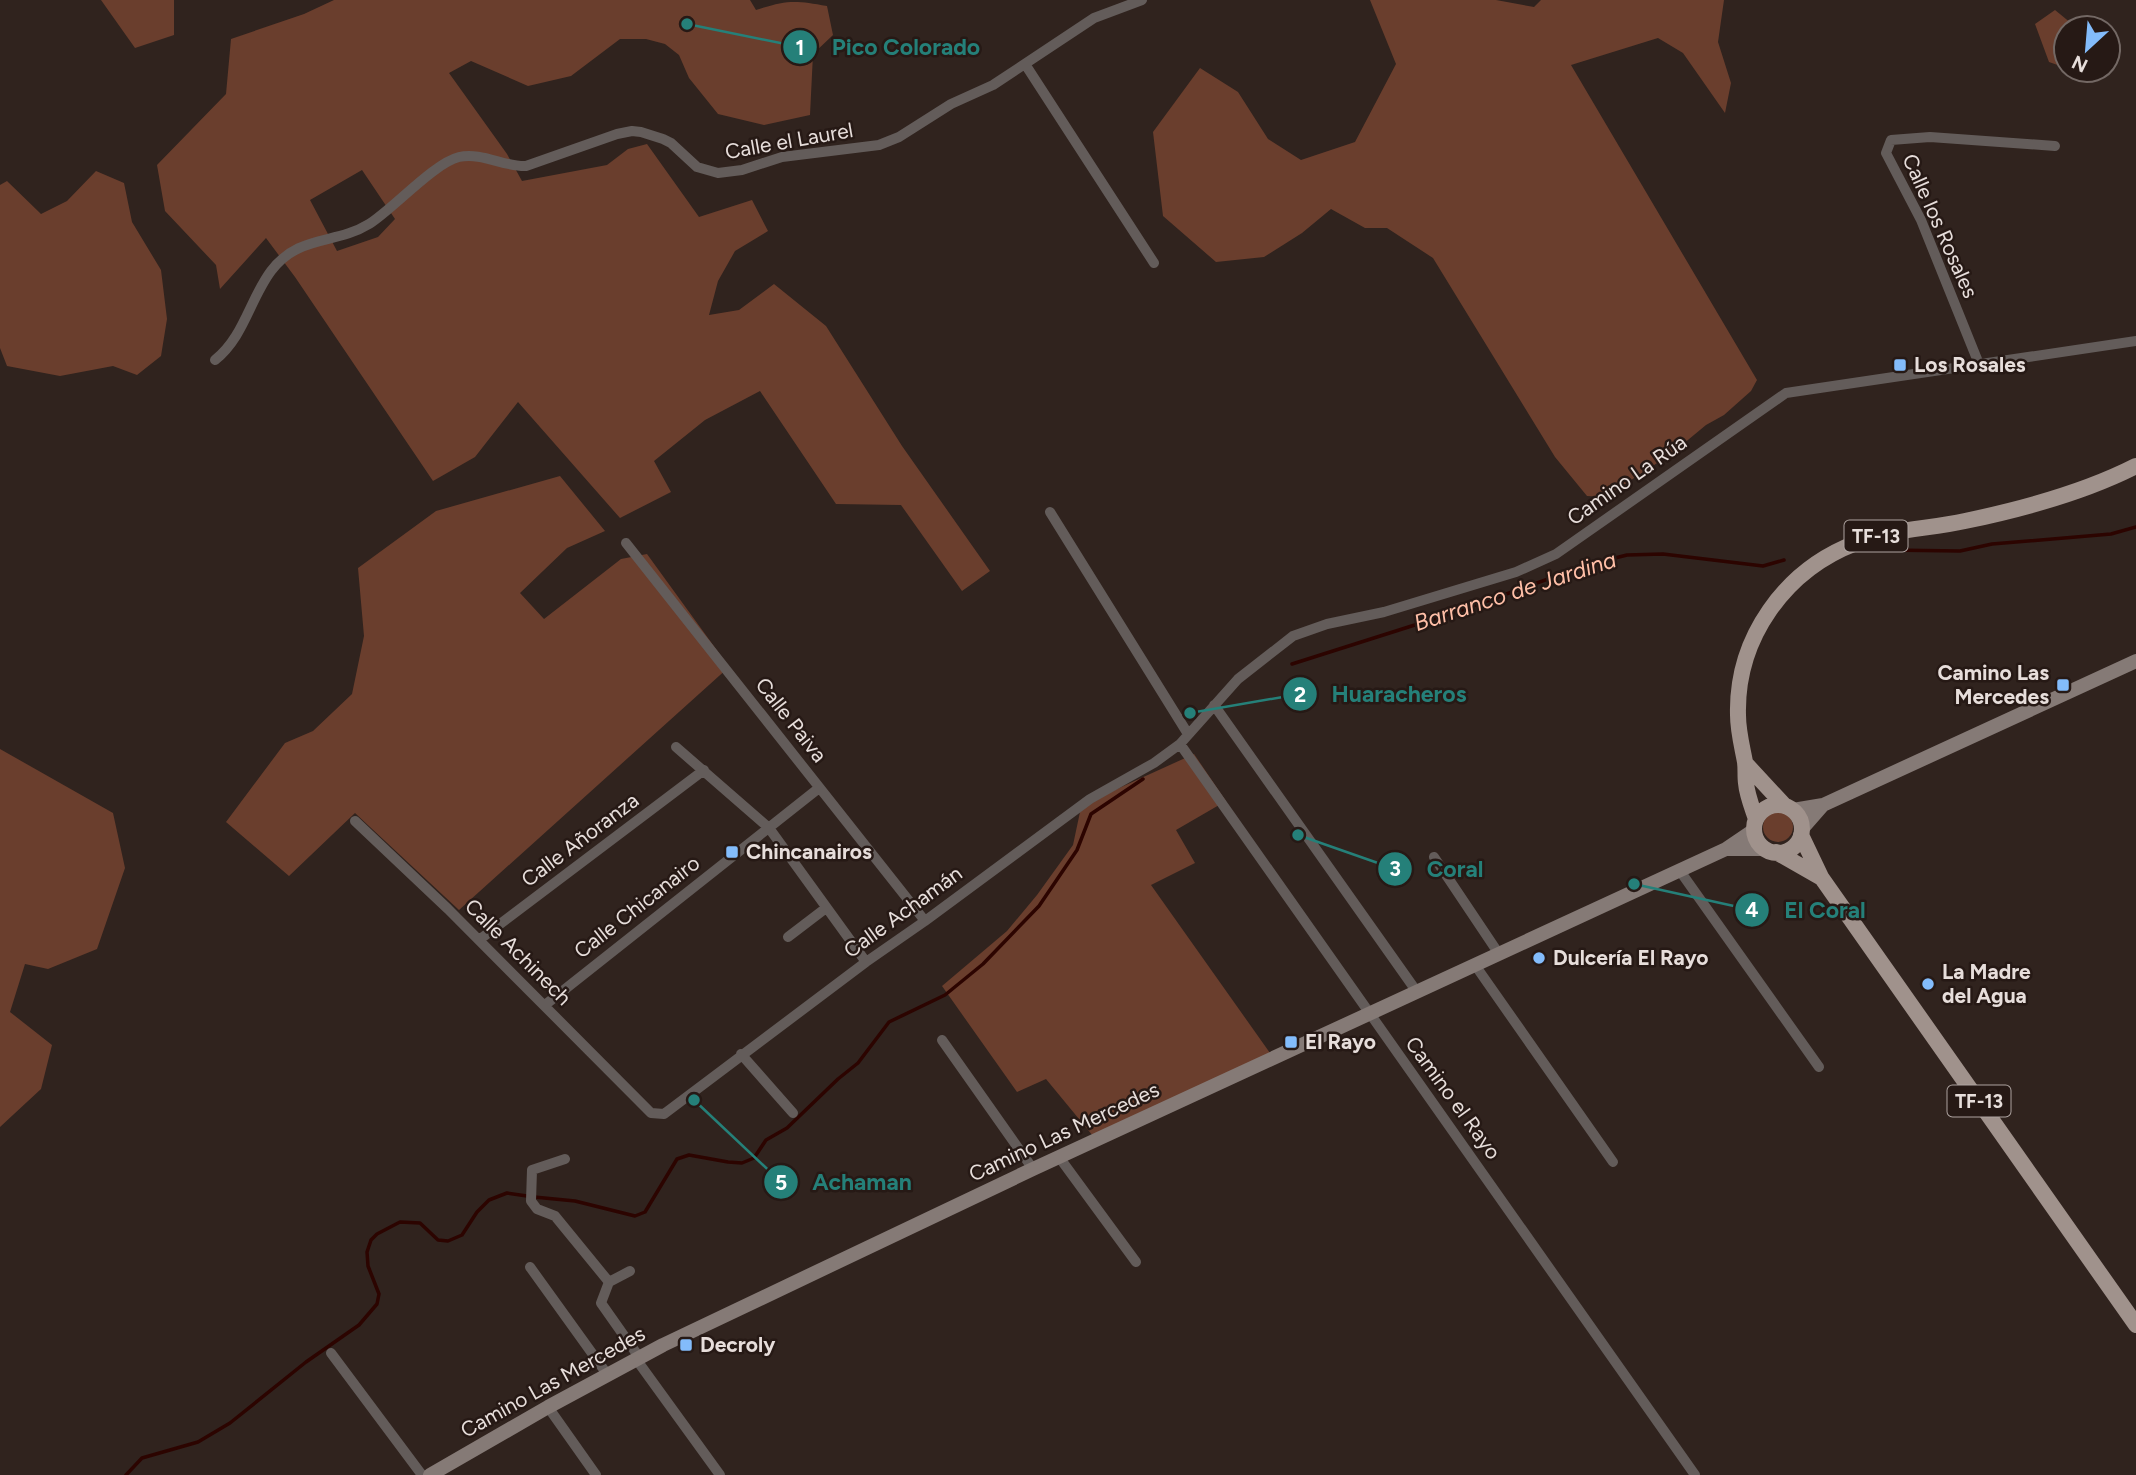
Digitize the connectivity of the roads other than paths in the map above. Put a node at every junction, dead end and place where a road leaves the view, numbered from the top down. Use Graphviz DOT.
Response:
graph roads {
  1 [pos="1142,0"];
  2 [pos="1025,64"];
  3 [pos="2056,146"];
  4 [pos="1154,263"];
  5 [pos="2136,341"];
  6 [pos="215,360"];
  7 [pos="1979,365"];
  8 [pos="2136,466"];
  9 [pos="1049,512"];
  10 [pos="626,543"];
  11 [pos="2136,661"];
  12 [pos="1214,705"];
  13 [pos="1188,734"];
  14 [pos="1180,744"];
  15 [pos="676,747"];
  16 [pos="1746,764"];
  17 [pos="704,770"];
  18 [pos="819,788"];
  19 [pos="1823,805"];
  20 [pos="1789,808"];
  21 [pos="355,821"];
  22 [pos="1755,825"];
  23 [pos="769,828"];
  24 [pos="1801,832"];
  25 [pos="1726,849"];
  26 [pos="1771,851"];
  27 [pos="1434,857"];
  28 [pos="1680,871"];
  29 [pos="1821,877"];
  30 [pos="825,908"];
  31 [pos="925,921"];
  32 [pos="788,937"];
  33 [pos="479,940"];
  34 [pos="1499,954"];
  35 [pos="866,962"];
  36 [pos="1475,965"];
  37 [pos="1417,992"];
  38 [pos="545,1005"];
  39 [pos="1369,1014"];
  40 [pos="942,1040"];
  41 [pos="741,1054"];
  42 [pos="1819,1067"];
  43 [pos="651,1113"];
  44 [pos="793,1113"];
  45 [pos="1059,1157"];
  46 [pos="565,1159"];
  47 [pos="1613,1162"];
  48 [pos="1032,1169"];
  49 [pos="1136,1262"];
  50 [pos="530,1267"];
  51 [pos="630,1270"];
  52 [pos="609,1282"];
  53 [pos="2136,1325"];
  54 [pos="331,1353"];
  55 [pos="637,1358"];
  56 [pos="607,1374"];
  57 [pos="548,1407"];
  58 [pos="422,1475"];
  59 [pos="430,1475"];
  60 [pos="596,1475"];
  61 [pos="720,1475"];
  62 [pos="1695,1475"];
  1 -- 2 [label="street, Calle el Laurel"];
  2 -- 4 [label="street"];
  2 -- 6 [label="street, Calle el Laurel"];
  3 -- 7 [label="street, Calle los Rosales"];
  5 -- 7 [label="street, Camino La Rúa"];
  7 -- 12 [label="street, Camino La Rúa"];
  8 -- 16 [label="main road, TF-13"];
  9 -- 13 [label="street"];
  10 -- 18 [label="street, Calle Paiva"];
  11 -- 19 [label="main road"];
  12 -- 13 [label="street, Camino La Rúa"];
  12 -- 37 [label="street"];
  13 -- 14 [label="street, Camino La Rúa"];
  14 -- 31 [label="street, Calle Achamán"];
  14 -- 39 [label="street, Camino el Rayo"];
  15 -- 17 [label="street"];
  16 -- 20 [label="main road, TF-13"];
  16 -- 22 [label="main road, TF-13"];
  17 -- 23 [label="street"];
  17 -- 33 [label="street, Calle Añoranza"];
  18 -- 23 [label="street, Calle Chicanairo"];
  18 -- 31 [label="street, Calle Paiva"];
  19 -- 20 [label="main road"];
  19 -- 24 [label="main road"];
  20 -- 22 [label="main road"];
  20 -- 24 [label="main road, TF-13"];
  21 -- 33 [label="street, Calle Achinech"];
  22 -- 25 [label="main road, Camino Las Mercedes"];
  22 -- 26 [label="main road, TF-13"];
  23 -- 30 [label="street"];
  23 -- 38 [label="street, Calle Chicanairo"];
  24 -- 26 [label="main road"];
  24 -- 29 [label="main road, TF-13"];
  25 -- 26 [label="main road, Camino Las Mercedes"];
  25 -- 28 [label="main road, Camino Las Mercedes"];
  26 -- 29 [label="main road, TF-13"];
  27 -- 34 [label="street"];
  28 -- 34 [label="main road, Camino Las Mercedes"];
  28 -- 42 [label="street"];
  29 -- 53 [label="main road, TF-13"];
  30 -- 32 [label="street"];
  30 -- 35 [label="street"];
  31 -- 35 [label="street, Calle Achamán"];
  33 -- 38 [label="street, Calle Achinech"];
  34 -- 36 [label="main road, Camino Las Mercedes"];
  35 -- 41 [label="street, Calle Achamán"];
  36 -- 37 [label="main road, Camino Las Mercedes"];
  36 -- 47 [label="street"];
  37 -- 39 [label="main road, Camino Las Mercedes"];
  38 -- 43 [label="street, Calle Achinech"];
  39 -- 45 [label="main road, Camino Las Mercedes"];
  39 -- 62 [label="street, Camino el Rayo"];
  40 -- 48 [label="street"];
  41 -- 43 [label="street, Calle Achamán"];
  41 -- 44 [label="street"];
  45 -- 48 [label="main road, Camino Las Mercedes"];
  45 -- 49 [label="street"];
  46 -- 52 [label="street"];
  48 -- 55 [label="main road, Camino Las Mercedes"];
  50 -- 56 [label="street"];
  51 -- 52 [label="street"];
  52 -- 55 [label="street"];
  54 -- 58 [label="street"];
  55 -- 56 [label="main road, Camino Las Mercedes"];
  55 -- 61 [label="street"];
  56 -- 57 [label="main road, Camino Las Mercedes"];
  57 -- 59 [label="main road, Camino Las Mercedes"];
  57 -- 60 [label="street"];
}
